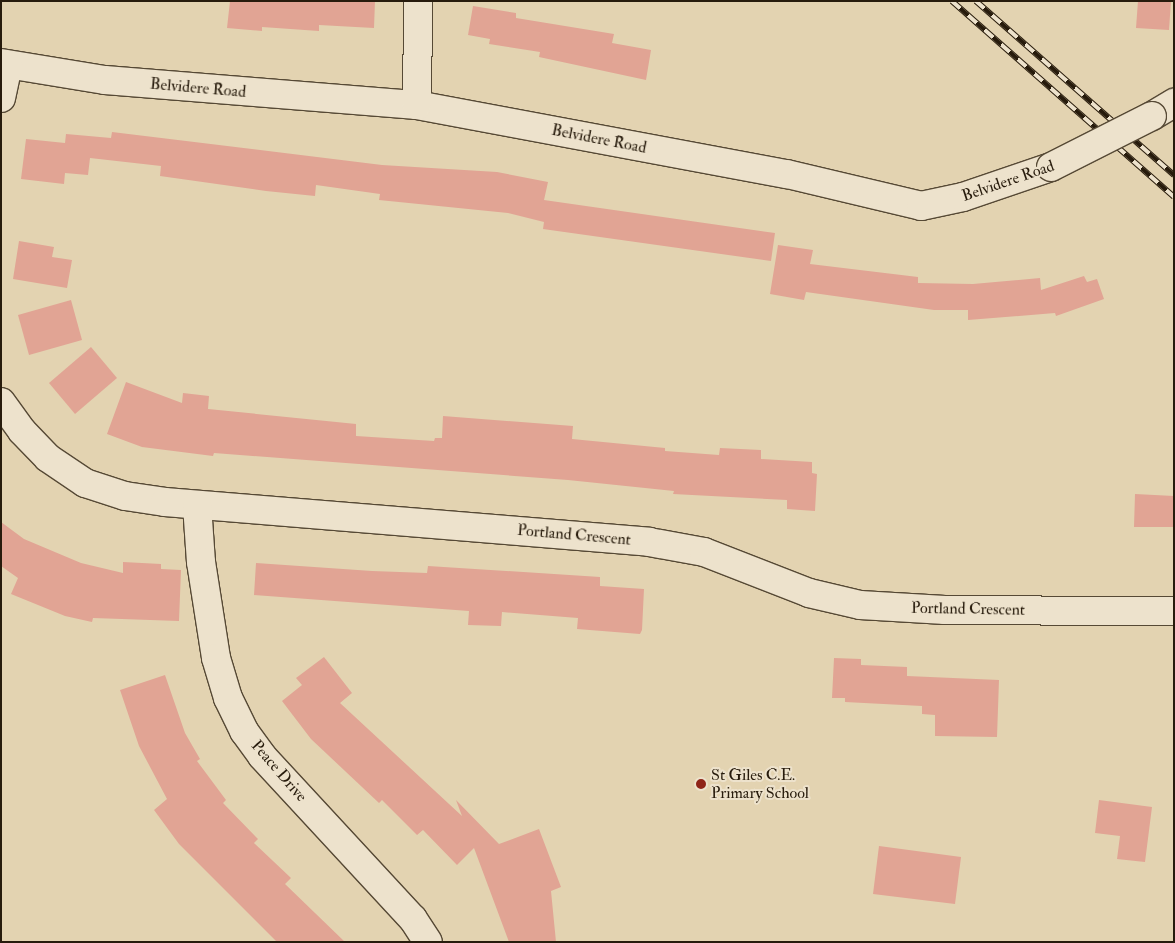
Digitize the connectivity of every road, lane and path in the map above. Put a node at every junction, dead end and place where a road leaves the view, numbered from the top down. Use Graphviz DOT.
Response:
graph roads {
  1 [pos="418,1"];
  2 [pos="5,64"];
  3 [pos="1,98"];
  4 [pos="417,105"];
  5 [pos="1163,110"];
  6 [pos="1,402"];
  7 [pos="197,505"];
  8 [pos="1174,610"];
  9 [pos="428,942"];
  1 -- 4 [label="street"];
  2 -- 3 [label="street"];
  2 -- 4 [label="street, Belvidere Road"];
  4 -- 5 [label="street, Belvidere Road, bridge"];
  6 -- 7 [label="street, Portland Crescent"];
  7 -- 8 [label="street, Portland Crescent"];
  7 -- 9 [label="street, Peace Drive"];
}
